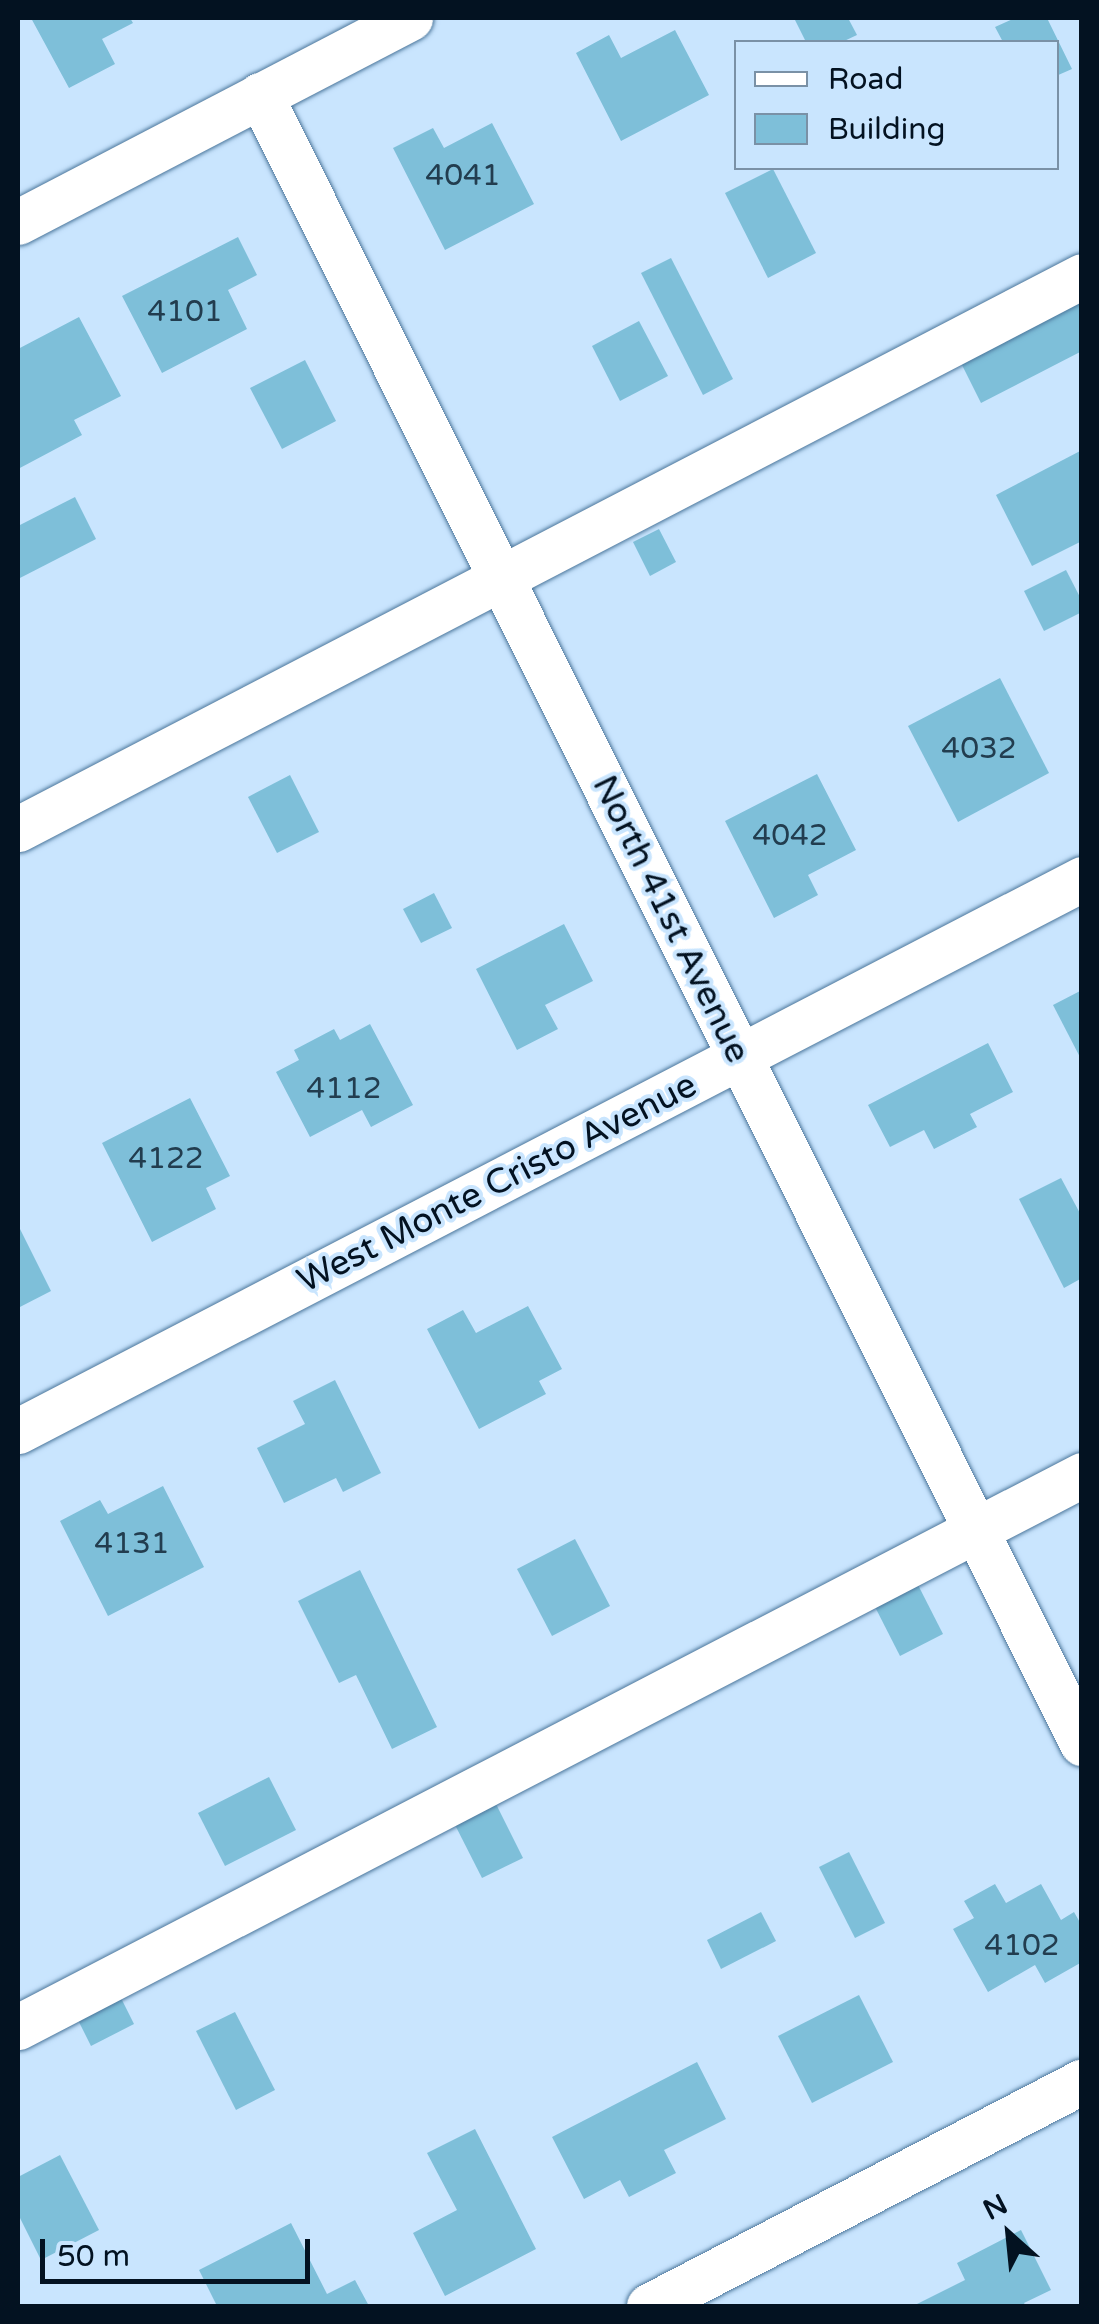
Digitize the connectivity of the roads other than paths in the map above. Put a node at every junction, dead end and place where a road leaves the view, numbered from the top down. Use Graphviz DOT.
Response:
graph roads {
  1 [pos="410,18"];
  2 [pos="260,96"];
  3 [pos="18,222"];
  4 [pos="1082,276"];
  5 [pos="500,577"];
  6 [pos="18,830"];
  7 [pos="1082,879"];
  8 [pos="740,1058"];
  9 [pos="18,1431"];
  10 [pos="1082,1475"];
  11 [pos="976,1530"];
  12 [pos="1082,1743"];
  13 [pos="18,2027"];
  14 [pos="1082,2082"];
  15 [pos="649,2306"];
  1 -- 2 [label="street"];
  2 -- 3 [label="street"];
  2 -- 5 [label="street, North 41st Avenue"];
  4 -- 5 [label="street"];
  5 -- 6 [label="street"];
  5 -- 8 [label="street, North 41st Avenue"];
  7 -- 8 [label="street, West Monte Cristo Avenue"];
  8 -- 9 [label="street, West Monte Cristo Avenue"];
  8 -- 11 [label="street, North 41st Avenue"];
  10 -- 11 [label="street"];
  11 -- 12 [label="street, North 41st Avenue"];
  11 -- 13 [label="street"];
  14 -- 15 [label="street"];
}
